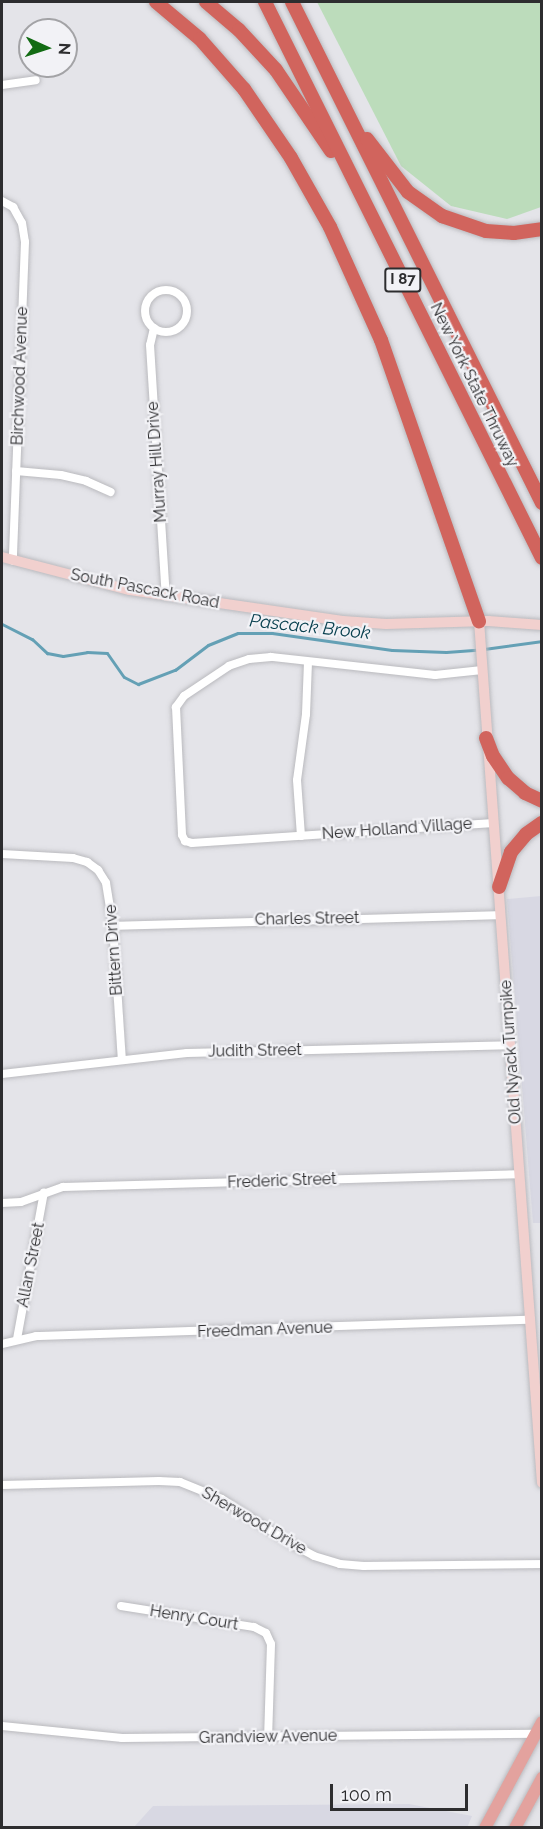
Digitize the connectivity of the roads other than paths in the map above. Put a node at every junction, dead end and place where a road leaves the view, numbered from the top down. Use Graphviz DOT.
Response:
graph roads {
  1 [pos="156,2"];
  2 [pos="206,2"];
  3 [pos="265,2"];
  4 [pos="292,2"];
  5 [pos="36,80"];
  6 [pos="2,85"];
  7 [pos="345,109"];
  8 [pos="2,201"];
  9 [pos="369,209"];
  10 [pos="542,230"];
  11 [pos="154,328"];
  12 [pos="16,471"];
  13 [pos="111,492"];
  14 [pos="542,503"];
  15 [pos="2,557"];
  16 [pos="542,558"];
  17 [pos="13,561"];
  18 [pos="166,596"];
  19 [pos="478,621"];
  20 [pos="542,625"];
  21 [pos="308,662"];
  22 [pos="482,665"];
  23 [pos="486,738"];
  24 [pos="542,801"];
  25 [pos="493,823"];
  26 [pos="542,823"];
  27 [pos="302,836"];
  28 [pos="2,854"];
  29 [pos="499,886"];
  30 [pos="501,915"];
  31 [pos="113,926"];
  32 [pos="511,1045"];
  33 [pos="122,1060"];
  34 [pos="2,1074"];
  35 [pos="520,1174"];
  36 [pos="45,1192"];
  37 [pos="2,1203"];
  38 [pos="531,1320"];
  39 [pos="17,1339"];
  40 [pos="2,1344"];
  41 [pos="542,1483"];
  42 [pos="2,1485"];
  43 [pos="542,1564"];
  44 [pos="120,1606"];
  45 [pos="542,1722"];
  46 [pos="2,1726"];
  47 [pos="538,1734"];
  48 [pos="268,1737"];
  49 [pos="542,1778"];
  50 [pos="485,1827"];
  51 [pos="515,1827"];
  1 -- 19 [label="highway"];
  2 -- 9 [label="highway"];
  3 -- 9 [label="highway, New York State Thruway / I 87"];
  4 -- 7 [label="highway, New York State Thruway / I 87"];
  5 -- 6 [label="street"];
  7 -- 10 [label="highway"];
  7 -- 14 [label="highway, New York State Thruway / I 87"];
  8 -- 12 [label="street, Birchwood Avenue"];
  9 -- 16 [label="highway, New York State Thruway / I 87"];
  11 -- 11 [label="street, Murray Hill Drive"];
  11 -- 18 [label="street, Murray Hill Drive"];
  12 -- 13 [label="street"];
  12 -- 17 [label="street, Birchwood Avenue"];
  15 -- 17 [label="street, South Pascack Road"];
  17 -- 18 [label="street, South Pascack Road"];
  18 -- 19 [label="street, South Pascack Road"];
  19 -- 20 [label="street, South Pascack Road"];
  19 -- 22 [label="street, Old Nyack Turnpike"];
  21 -- 22 [label="street, New Holland Village"];
  21 -- 27 [label="street, New Holland Village"];
  21 -- 27 [label="street, New Holland Village"];
  22 -- 23 [label="street, Old Nyack Turnpike"];
  23 -- 24 [label="highway"];
  23 -- 25 [label="street, Old Nyack Turnpike"];
  25 -- 27 [label="street, New Holland Village"];
  25 -- 29 [label="street, Old Nyack Turnpike"];
  26 -- 29 [label="highway"];
  28 -- 31 [label="street, Bittern Drive"];
  29 -- 30 [label="street, Old Nyack Turnpike"];
  30 -- 31 [label="street, Charles Street"];
  30 -- 32 [label="street, Old Nyack Turnpike"];
  31 -- 33 [label="street, Bittern Drive"];
  32 -- 33 [label="street, Judith Street"];
  32 -- 35 [label="street, Old Nyack Turnpike"];
  33 -- 34 [label="street, Judith Street"];
  35 -- 36 [label="street, Frederic Street"];
  35 -- 38 [label="street, Old Nyack Turnpike"];
  36 -- 37 [label="street, Frederic Street"];
  36 -- 39 [label="street, Allan Street"];
  38 -- 39 [label="street, Freedman Avenue"];
  38 -- 41 [label="street, Old Nyack Turnpike"];
  39 -- 40 [label="street, Freedman Avenue"];
  42 -- 43 [label="street, Sherwood Drive"];
  44 -- 48 [label="street, Henry Court"];
  45 -- 47 [label="main road"];
  46 -- 48 [label="street, Grandview Avenue"];
  47 -- 48 [label="street, Grandview Avenue"];
  47 -- 50 [label="main road"];
  49 -- 51 [label="main road"];
}
